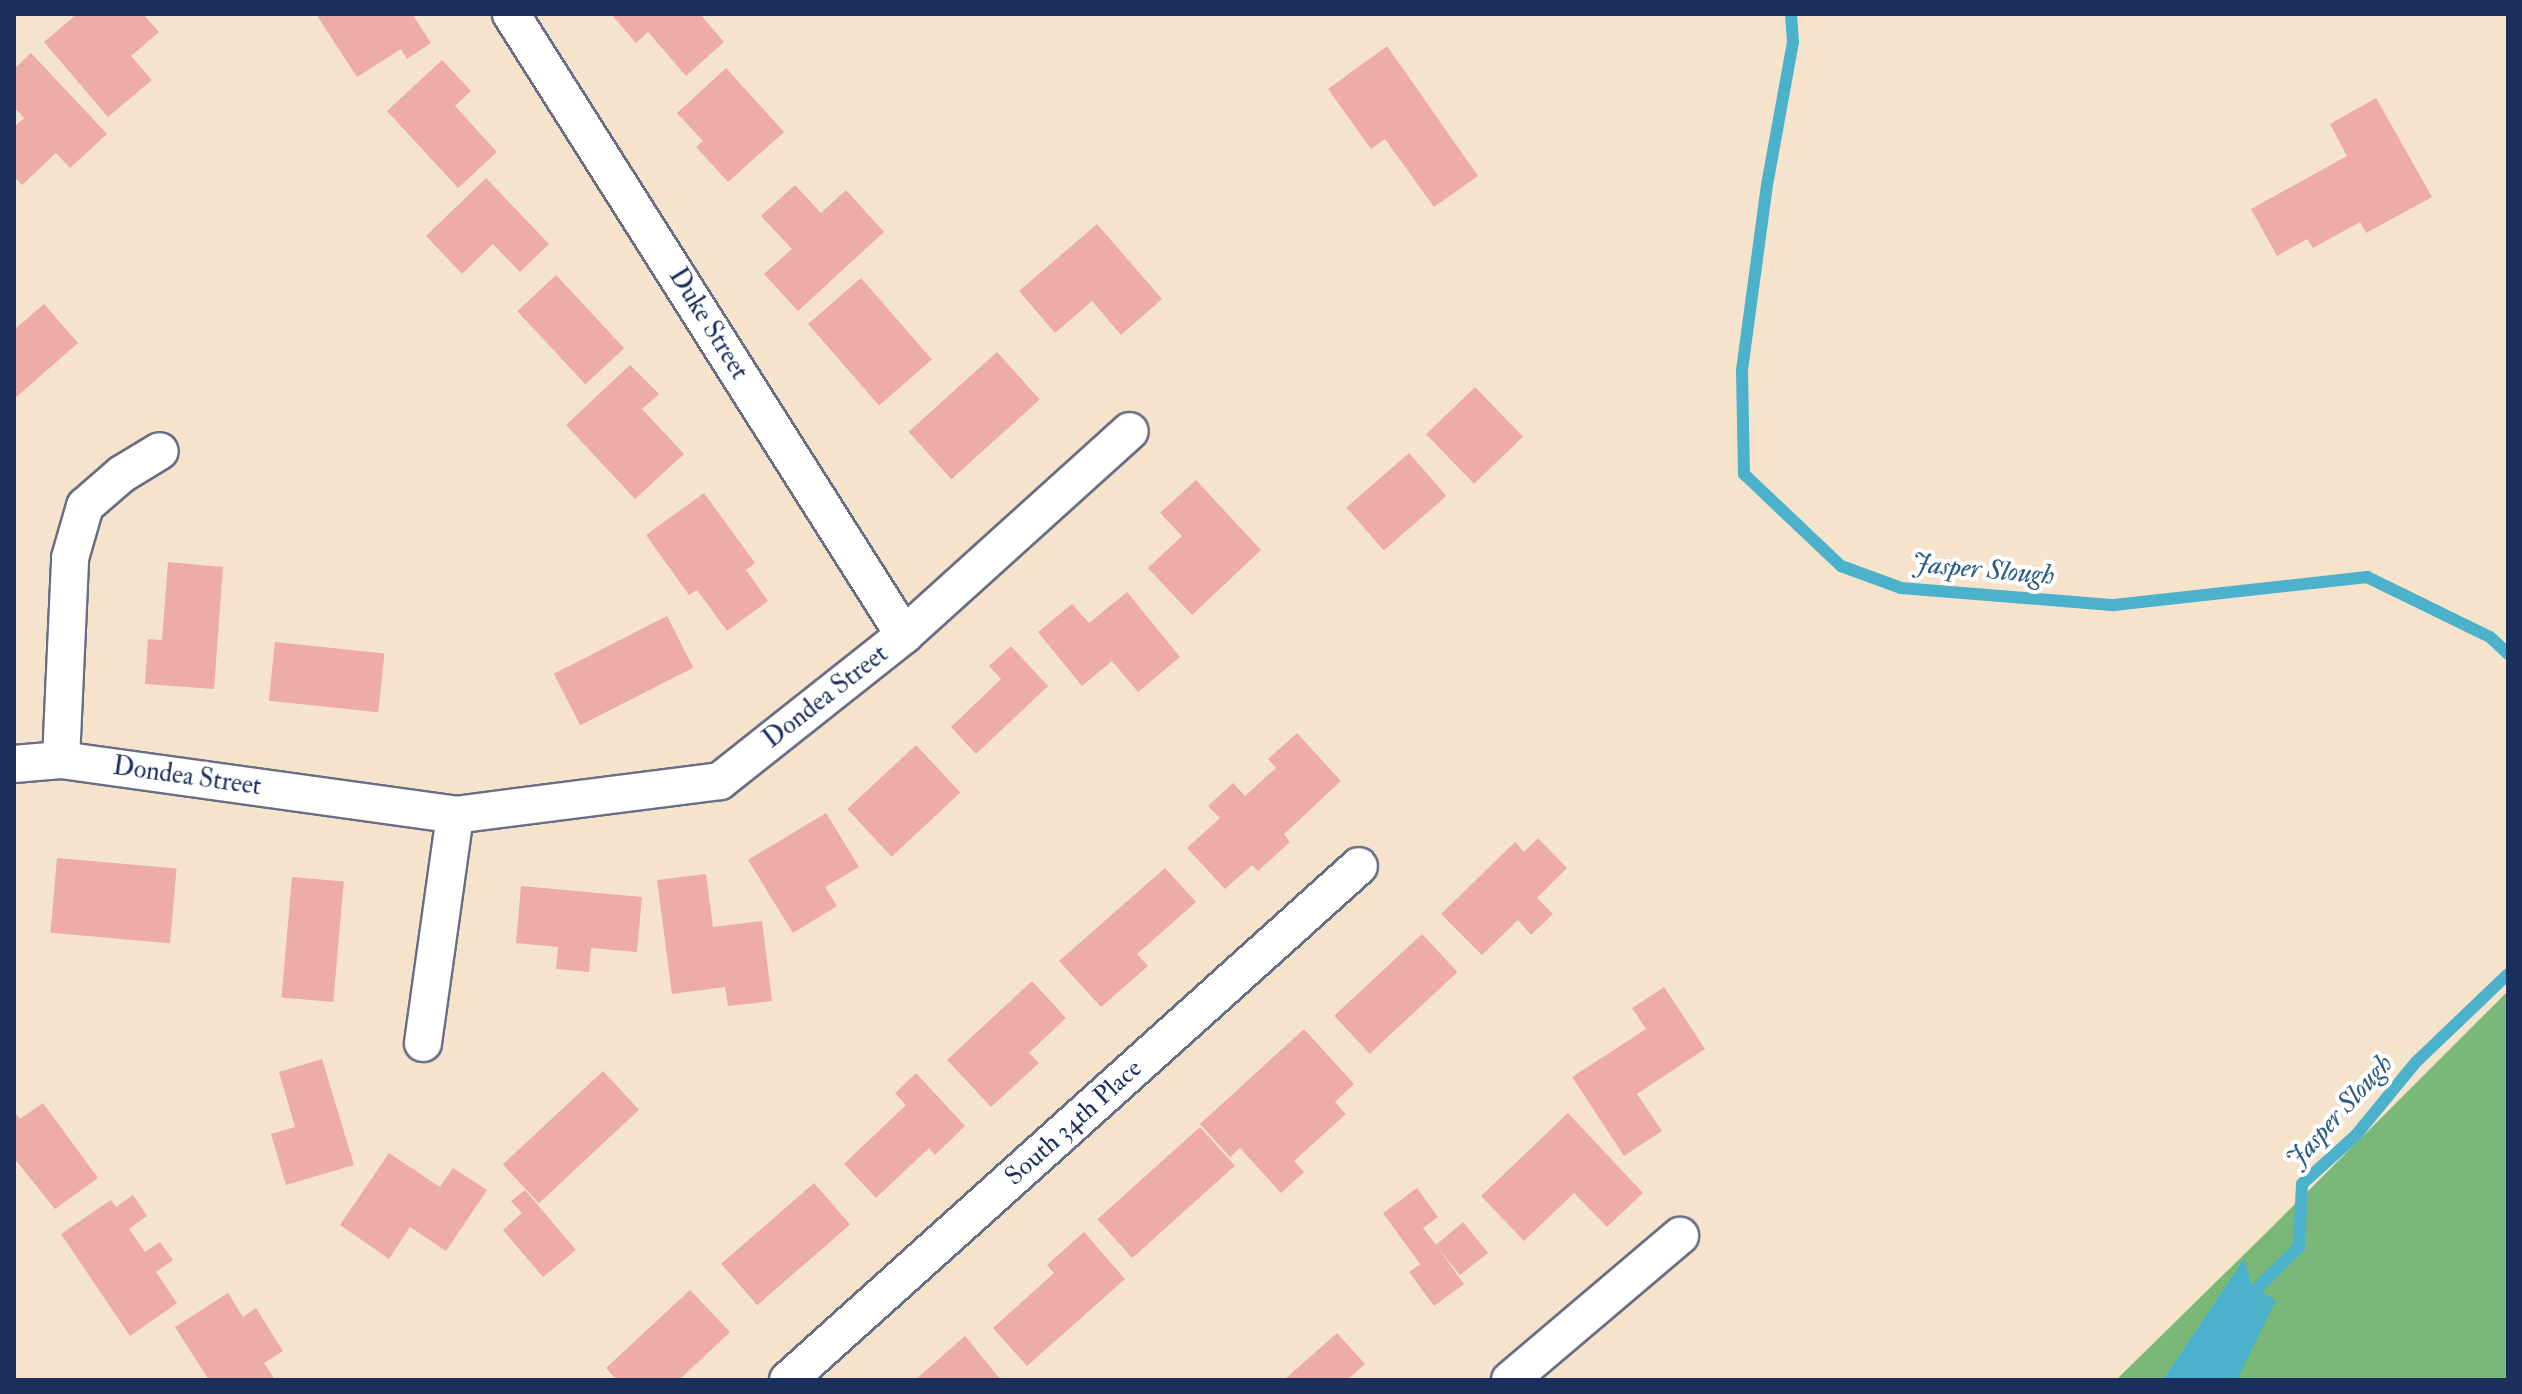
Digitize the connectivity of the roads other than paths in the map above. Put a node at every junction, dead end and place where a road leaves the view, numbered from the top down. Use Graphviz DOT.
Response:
graph roads {
  1 [pos="511,14"];
  2 [pos="1130,431"];
  3 [pos="160,451"];
  4 [pos="904,635"];
  5 [pos="61,760"];
  6 [pos="14,764"];
  7 [pos="455,815"];
  8 [pos="1359,866"];
  9 [pos="423,1043"];
  10 [pos="1680,1236"];
  11 [pos="788,1380"];
  12 [pos="1510,1380"];
  1 -- 4 [label="street, Duke Street"];
  2 -- 4 [label="street, Dondea Street"];
  3 -- 5 [label="street"];
  4 -- 7 [label="street, Dondea Street"];
  5 -- 6 [label="street, Dondea Street"];
  5 -- 7 [label="street, Dondea Street"];
  7 -- 9 [label="street"];
  8 -- 11 [label="street, South 34th Place"];
  10 -- 12 [label="street"];
}
